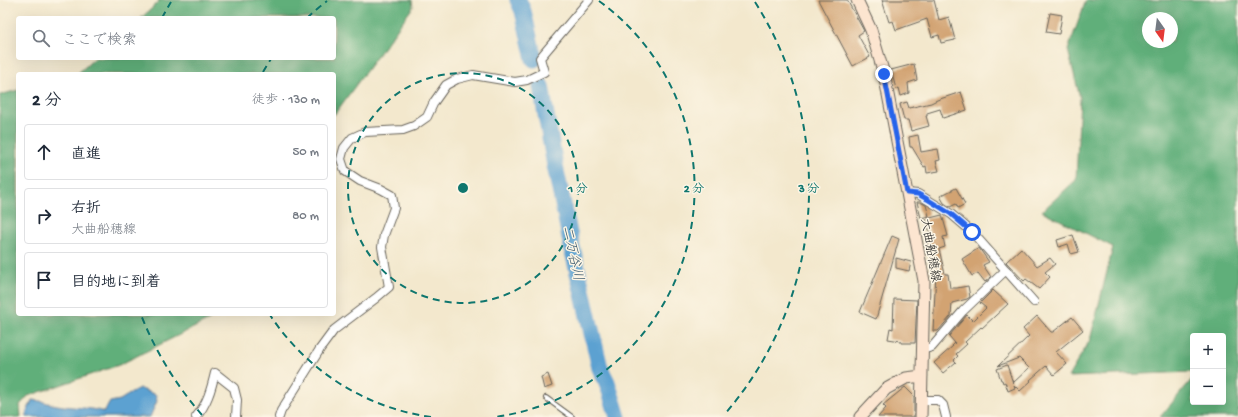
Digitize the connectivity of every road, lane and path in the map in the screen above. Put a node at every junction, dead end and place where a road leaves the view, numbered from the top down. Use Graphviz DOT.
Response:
graph roads {
  1 [pos="589,0"];
  2 [pos="857,0"];
  3 [pos="907,193"];
  4 [pos="1006,270"];
  5 [pos="1034,302"];
  6 [pos="922,350"];
  7 [pos="922,376"];
  8 [pos="546,398"];
  9 [pos="921,400"];
  10 [pos="282,415"];
  11 [pos="196,417"];
  12 [pos="236,417"];
  13 [pos="572,417"];
  14 [pos="860,417"];
  15 [pos="921,417"];
  16 [pos="946,417"];
  1 -- 10 [label="street"];
  2 -- 3 [label="main road, 大曲船穂線"];
  3 -- 4 [label="street"];
  3 -- 6 [label="main road, 大曲船穂線"];
  4 -- 5 [label="street"];
  4 -- 6 [label="street"];
  6 -- 7 [label="main road, 大曲船穂線"];
  7 -- 9 [label="main road, 大曲船穂線"];
  7 -- 14 [label="main road"];
  8 -- 13 [label="lane"];
  9 -- 15 [label="main road, 大曲船穂線"];
  9 -- 16 [label="street"];
  11 -- 12 [label="street"];
}
